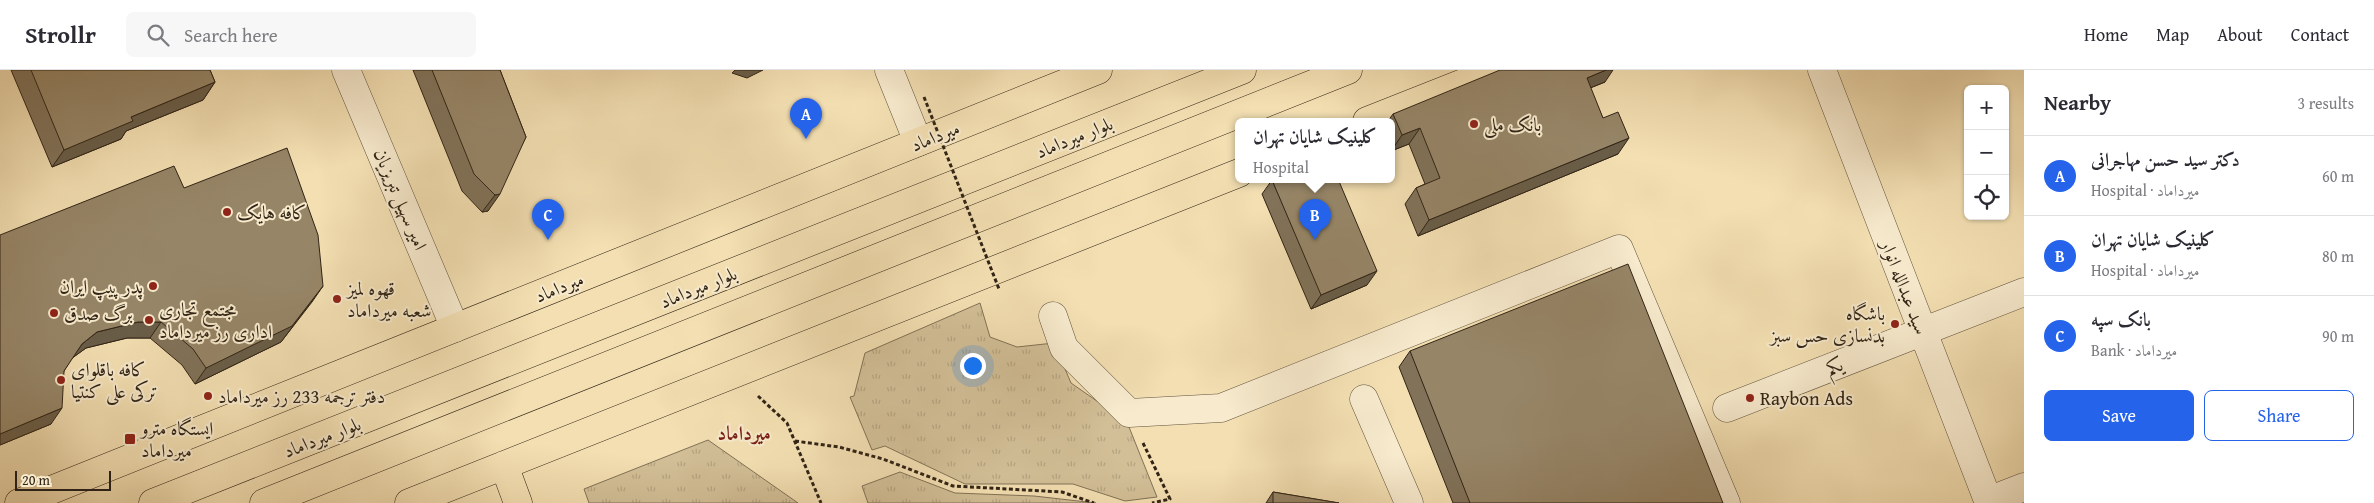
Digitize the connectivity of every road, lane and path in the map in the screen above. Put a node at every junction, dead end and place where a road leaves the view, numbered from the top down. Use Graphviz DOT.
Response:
graph roads {
  1 [pos="346,70"];
  2 [pos="889,70"];
  3 [pos="1098,70"];
  4 [pos="1242,70"];
  5 [pos="1348,70"];
  6 [pos="1496,70"];
  7 [pos="1822,70"];
  8 [pos="924,97"];
  9 [pos="1375,118"];
  10 [pos="918,142"];
  11 [pos="1235,174"];
  12 [pos="999,289"];
  13 [pos="2024,292"];
  14 [pos="1053,316"];
  15 [pos="455,328"];
  16 [pos="1923,332"];
  17 [pos="733,374"];
  18 [pos="1364,399"];
  19 [pos="1728,408"];
  20 [pos="1129,414"];
  21 [pos="795,442"];
  22 [pos="504,465"];
  23 [pos="2024,487"];
  24 [pos="1170,498"];
  25 [pos="1988,502"];
  26 [pos="20,503"];
  27 [pos="153,503"];
  28 [pos="264,503"];
  29 [pos="409,503"];
  30 [pos="518,503"];
  31 [pos="821,503"];
  32 [pos="1094,503"];
  33 [pos="1152,503"];
  34 [pos="1172,503"];
  35 [pos="1409,503"];
  36 [pos="1726,503"];
  1 -- 15 [label="street, امیر سهیل تبریزیان"];
  2 -- 10 [label="street"];
  3 -- 10 [label="main road, میرداماد"];
  4 -- 27 [label="main road, بلوار میرداماد"];
  5 -- 28 [label="main road, بلوار میرداماد"];
  6 -- 9 [label="main road"];
  7 -- 16 [label="street, سید عبدالله انوار"];
  8 -- 12 [label="path, bridge"];
  10 -- 15 [label="main road, میرداماد"];
  11 -- 17 [label="main road"];
  13 -- 16 [label="street, یکم"];
  14 -- 20 [label="street"];
  15 -- 26 [label="main road, میرداماد"];
  16 -- 19 [label="street, یکم"];
  16 -- 25 [label="street, سید عبدالله انوار"];
  17 -- 21 [label="path"];
  17 -- 22 [label="main road"];
  18 -- 35 [label="street"];
  20 -- 24 [label="path"];
  20 -- 36 [label="street"];
  21 -- 31 [label="path"];
  21 -- 32 [label="path"];
  22 -- 29 [label="main road"];
  22 -- 30 [label="main road"];
  23 -- 25 [label="street"];
  24 -- 33 [label="path"];
  24 -- 34 [label="path"];
}
